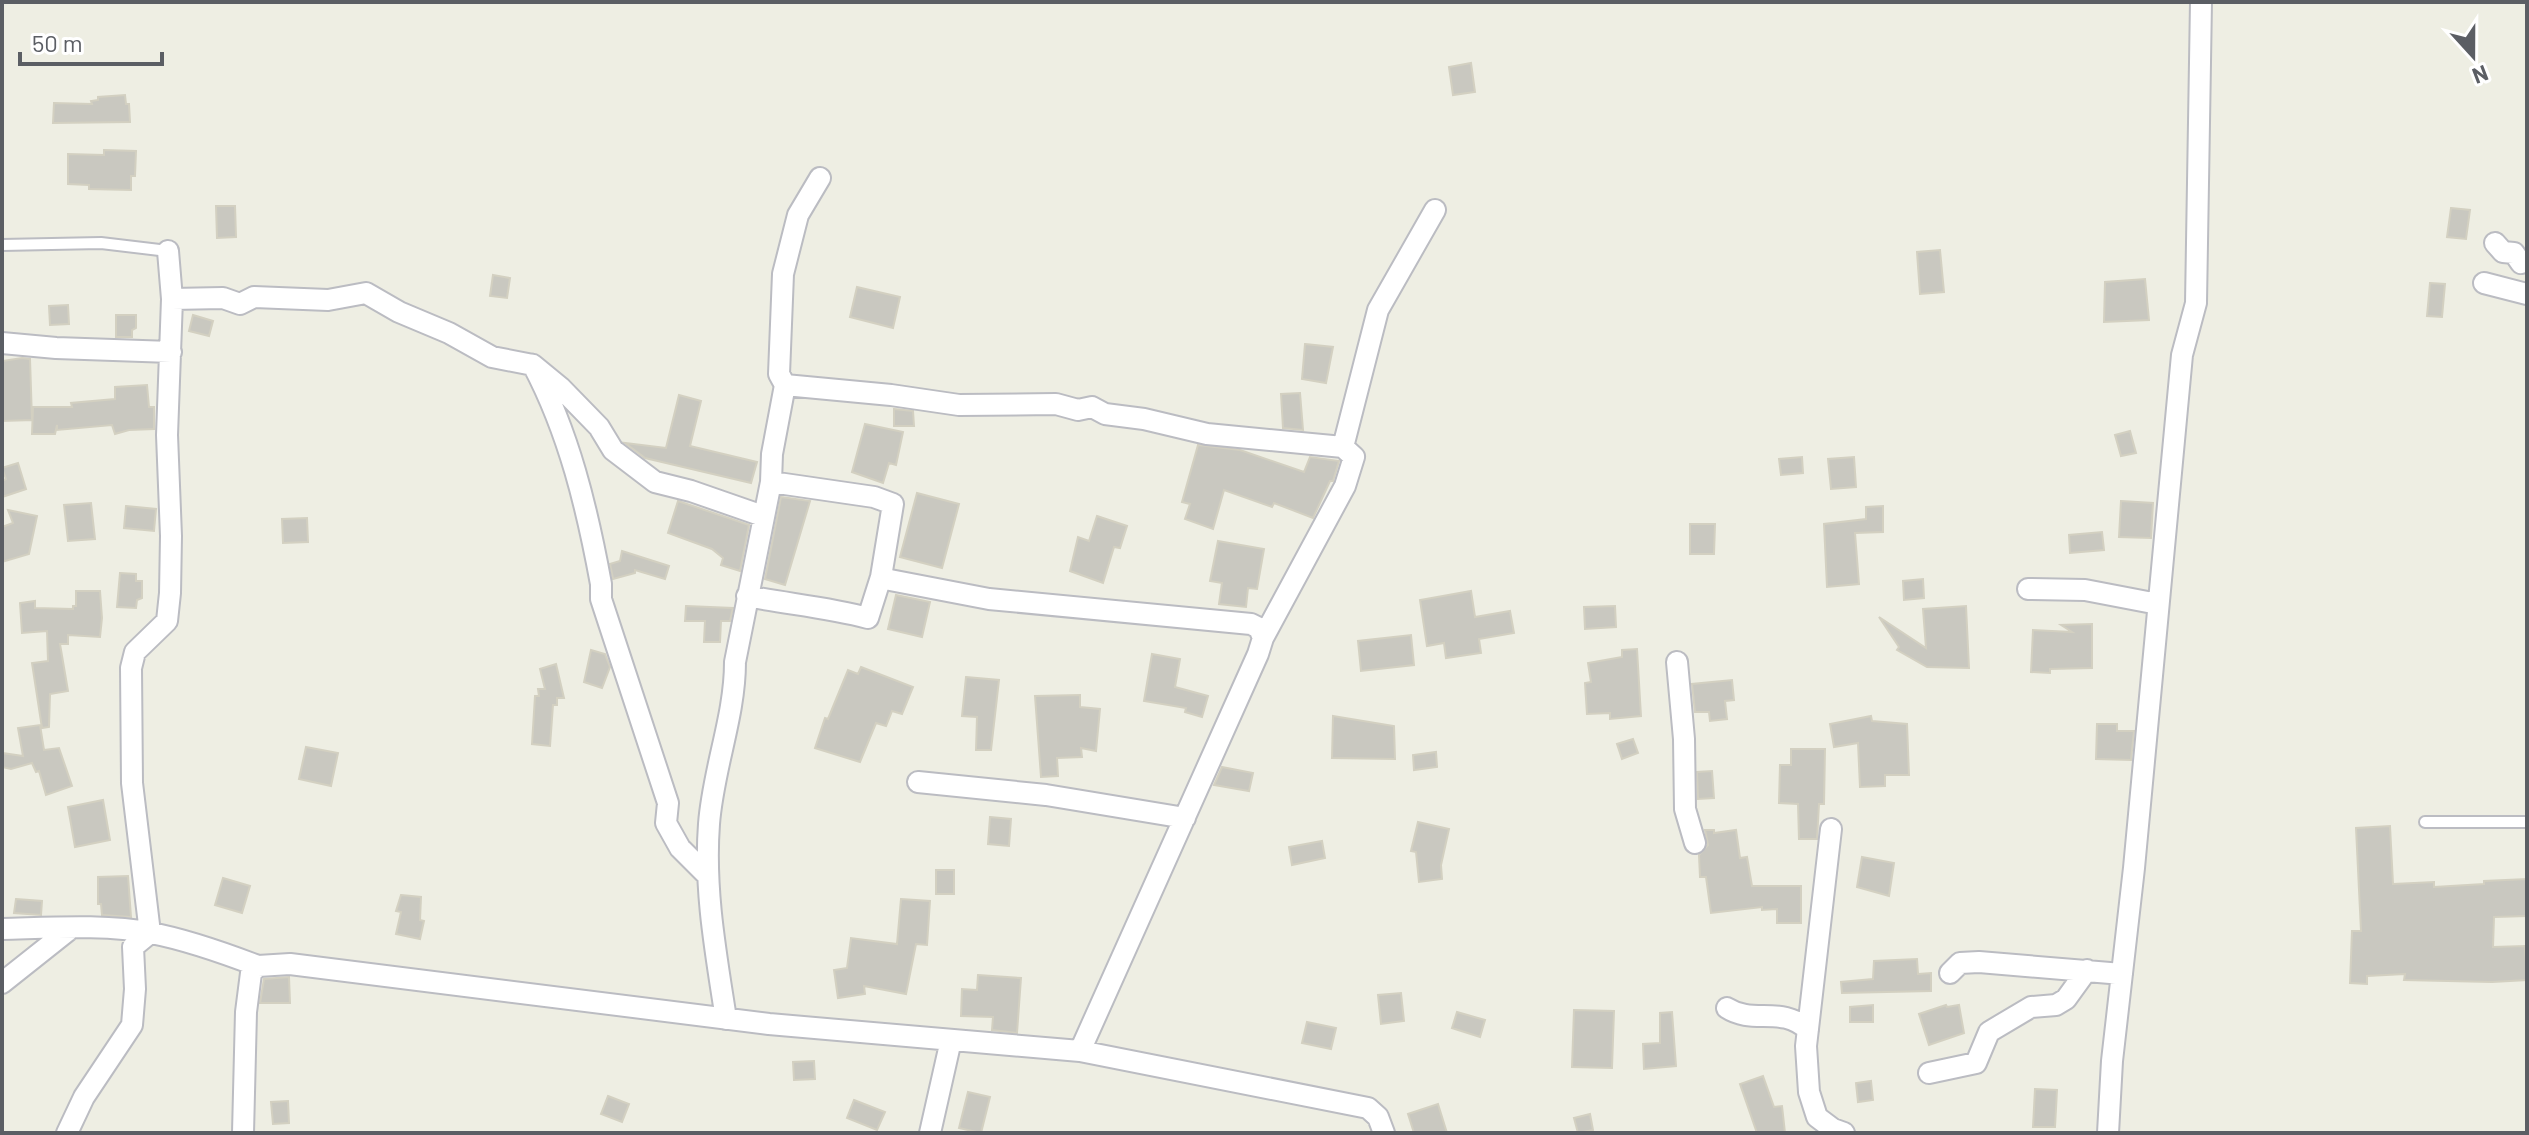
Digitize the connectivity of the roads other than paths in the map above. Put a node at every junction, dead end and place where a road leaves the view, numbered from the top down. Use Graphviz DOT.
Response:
graph roads {
  1 [pos="2201,2"];
  2 [pos="820,178"];
  3 [pos="1435,210"];
  4 [pos="2495,243"];
  5 [pos="2,245"];
  6 [pos="168,251"];
  7 [pos="2527,261"];
  8 [pos="2484,283"];
  9 [pos="2527,294"];
  10 [pos="172,299"];
  11 [pos="2,343"];
  12 [pos="171,352"];
  13 [pos="533,365"];
  14 [pos="785,385"];
  15 [pos="1343,447"];
  16 [pos="771,482"];
  17 [pos="763,516"];
  18 [pos="881,577"];
  19 [pos="2028,589"];
  20 [pos="747,596"];
  21 [pos="2158,604"];
  22 [pos="1263,638"];
  23 [pos="1677,662"];
  24 [pos="918,782"];
  25 [pos="1185,818"];
  26 [pos="2425,822"];
  27 [pos="2527,822"];
  28 [pos="1831,829"];
  29 [pos="1695,843"];
  30 [pos="708,876"];
  31 [pos="2,929"];
  32 [pos="70,929"];
  33 [pos="150,933"];
  34 [pos="258,966"];
  35 [pos="2087,970"];
  36 [pos="1950,973"];
  37 [pos="2122,974"];
  38 [pos="2,983"];
  39 [pos="1727,1008"];
  40 [pos="726,1019"];
  41 [pos="1808,1030"];
  42 [pos="951,1040"];
  43 [pos="1080,1051"];
  44 [pos="1929,1073"];
  45 [pos="67,1133"];
  46 [pos="243,1133"];
  47 [pos="930,1133"];
  48 [pos="1384,1133"];
  49 [pos="1844,1133"];
  50 [pos="2108,1133"];
  1 -- 21 [label="street"];
  2 -- 14 [label="street"];
  3 -- 15 [label="street"];
  4 -- 7 [label="street"];
  5 -- 6 [label="lane"];
  6 -- 10 [label="street"];
  8 -- 9 [label="street"];
  10 -- 12 [label="street"];
  10 -- 13 [label="street"];
  11 -- 12 [label="street"];
  12 -- 33 [label="street"];
  13 -- 17 [label="street"];
  13 -- 30 [label="street"];
  14 -- 15 [label="street"];
  14 -- 16 [label="street"];
  15 -- 22 [label="street"];
  16 -- 17 [label="street"];
  16 -- 18 [label="street"];
  17 -- 20 [label="street"];
  18 -- 20 [label="street"];
  18 -- 22 [label="street"];
  19 -- 21 [label="street"];
  20 -- 30 [label="street"];
  21 -- 37 [label="street"];
  22 -- 25 [label="street"];
  23 -- 29 [label="street"];
  24 -- 25 [label="street"];
  25 -- 43 [label="street"];
  26 -- 27 [label="lane"];
  28 -- 41 [label="street"];
  30 -- 40 [label="street"];
  31 -- 32 [label="street"];
  32 -- 33 [label="street"];
  32 -- 38 [label="street"];
  33 -- 34 [label="street"];
  33 -- 45 [label="street"];
  34 -- 40 [label="street"];
  34 -- 46 [label="street"];
  35 -- 36 [label="street"];
  35 -- 37 [label="street"];
  35 -- 44 [label="street"];
  37 -- 50 [label="street"];
  39 -- 41 [label="street"];
  40 -- 42 [label="street"];
  41 -- 49 [label="street"];
  42 -- 43 [label="street"];
  42 -- 47 [label="street"];
  43 -- 48 [label="street"];
}
